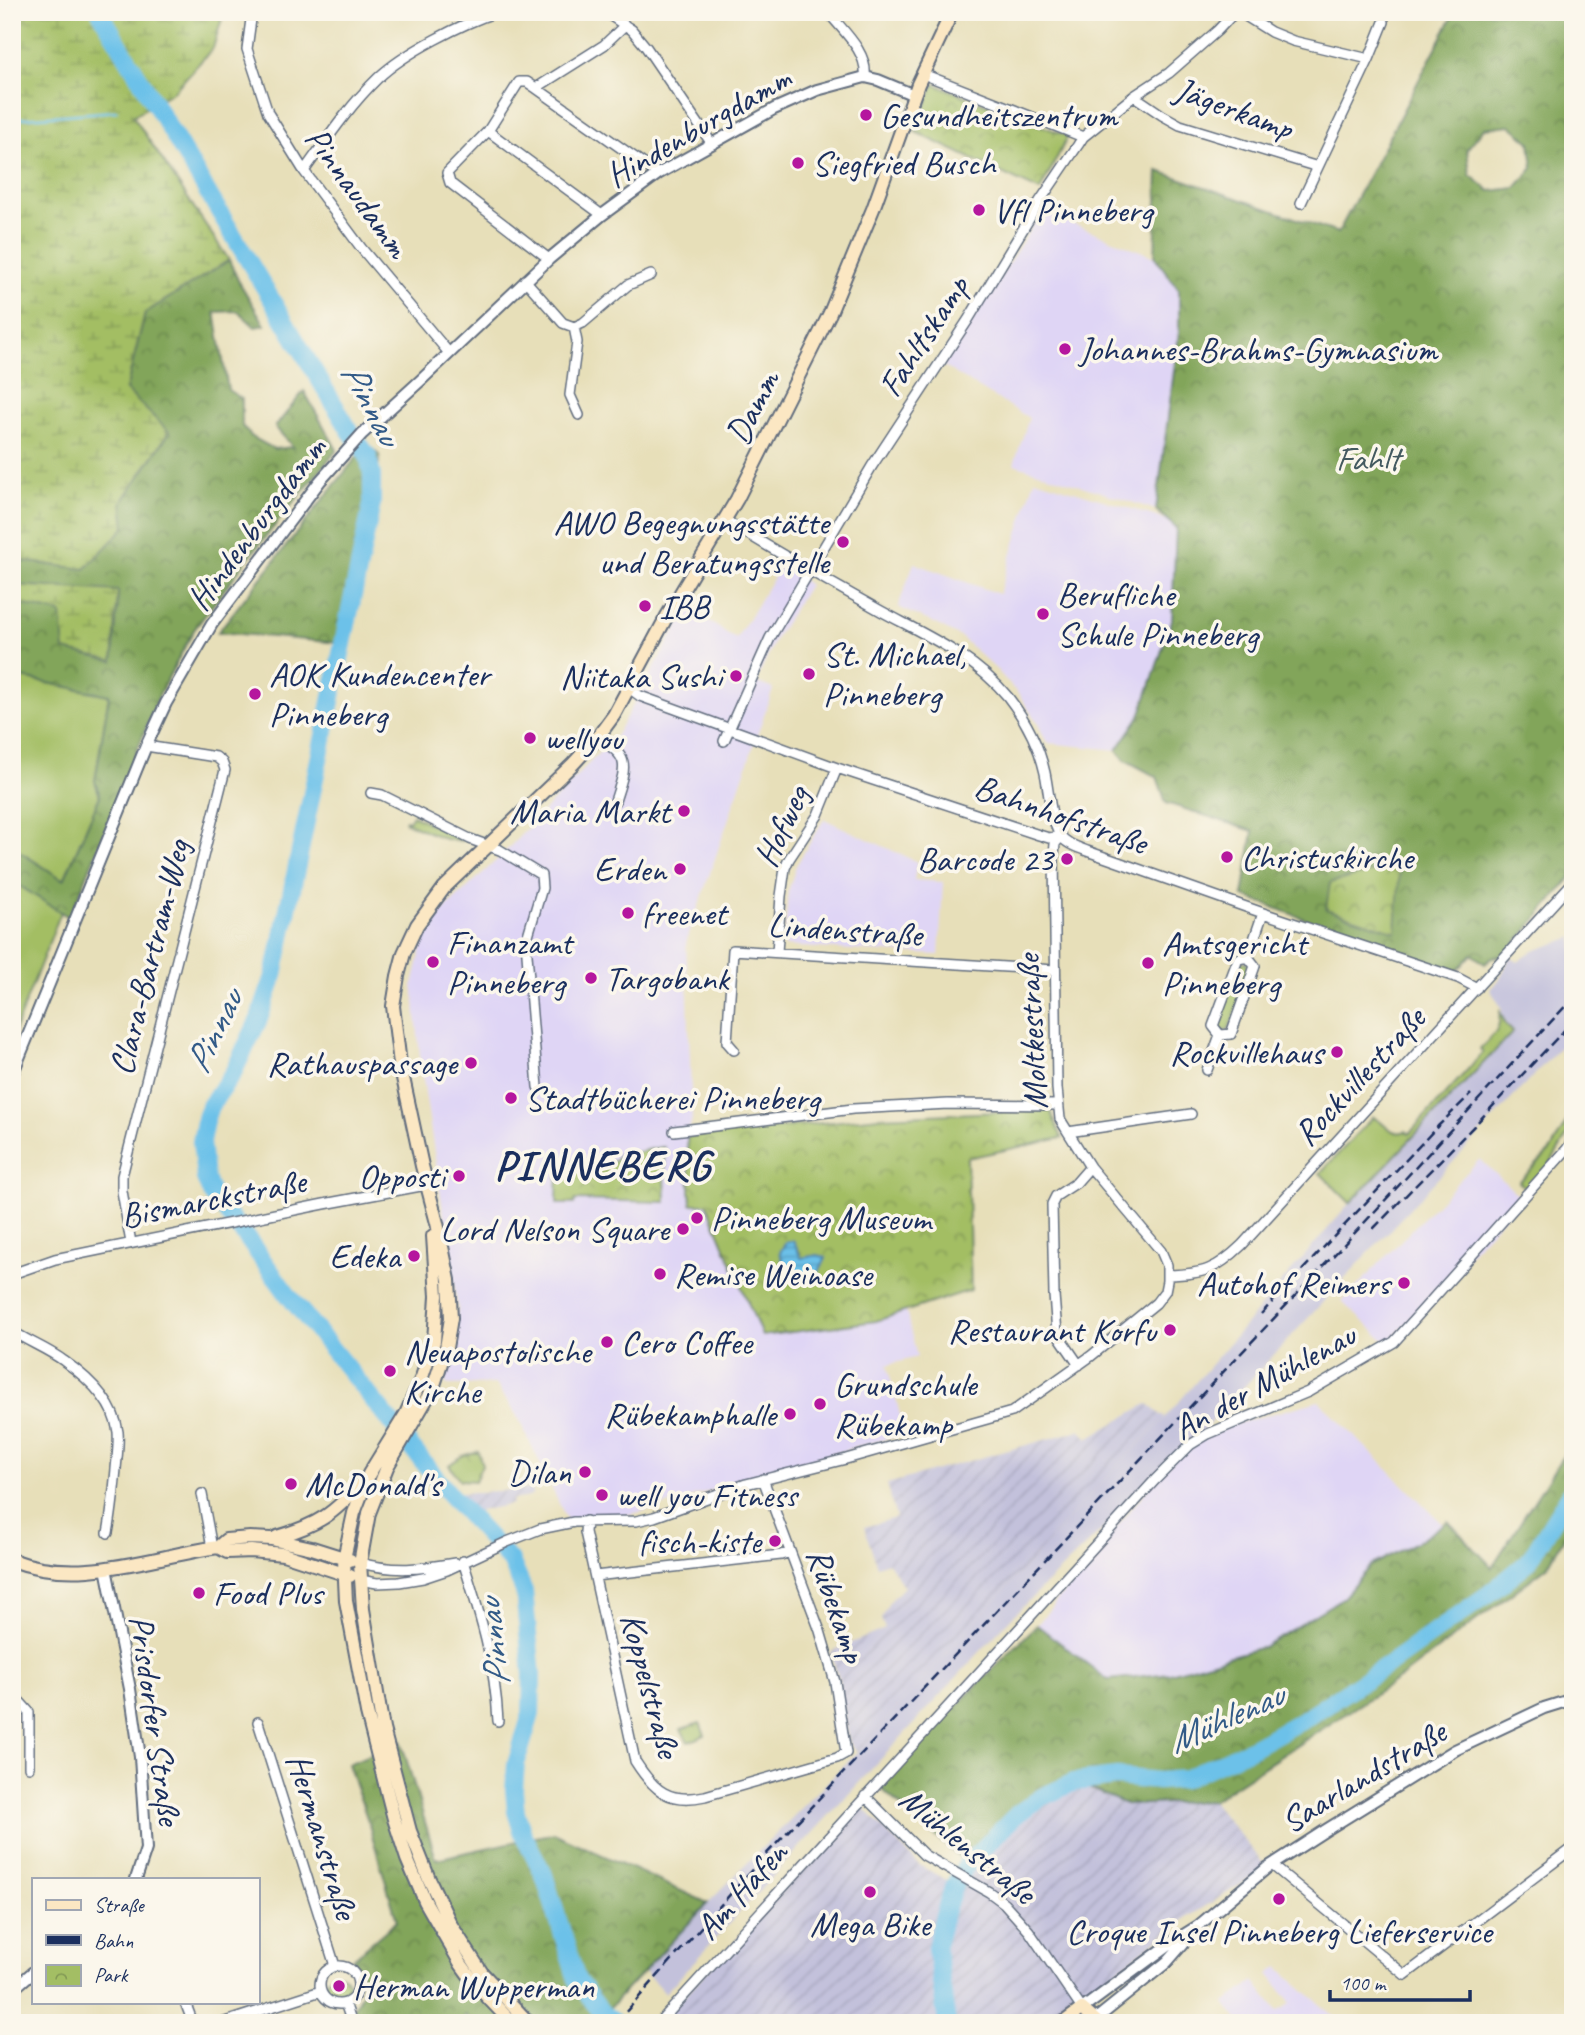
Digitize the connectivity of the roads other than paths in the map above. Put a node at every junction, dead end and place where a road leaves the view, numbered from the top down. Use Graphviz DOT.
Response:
graph roads {
  1 [pos="252,12"];
  2 [pos="497,12"];
  3 [pos="605,12"];
  4 [pos="828,12"];
  5 [pos="952,12"];
  6 [pos="1237,12"];
  7 [pos="1384,22"];
  8 [pos="625,25"];
  9 [pos="1369,59"];
  10 [pos="923,74"];
  11 [pos="866,77"];
  12 [pos="536,88"];
  13 [pos="914,95"];
  14 [pos="1134,96"];
  15 [pos="488,131"];
  16 [pos="1083,137"];
  17 [pos="712,144"];
  18 [pos="1318,167"];
  19 [pos="304,171"];
  20 [pos="658,174"];
  21 [pos="1301,203"];
  22 [pos="602,215"];
  23 [pos="549,259"];
  24 [pos="651,275"];
  25 [pos="525,280"];
  26 [pos="573,327"];
  27 [pos="449,353"];
  28 [pos="579,415"];
  29 [pos="725,520"];
  30 [pos="811,570"];
  31 [pos="629,688"];
  32 [pos="729,729"];
  33 [pos="597,738"];
  34 [pos="724,741"];
  35 [pos="146,746"];
  36 [pos="837,768"];
  37 [pos="371,793"];
  38 [pos="615,801"];
  39 [pos="1061,836"];
  40 [pos="487,846"];
  41 [pos="1573,882"];
  42 [pos="1263,913"];
  43 [pos="777,952"];
  44 [pos="1248,957"];
  45 [pos="1055,970"];
  46 [pos="1477,988"];
  47 [pos="1220,1035"];
  48 [pos="734,1050"];
  49 [pos="1208,1070"];
  50 [pos="12,1075"];
  51 [pos="538,1087"];
  52 [pos="1058,1105"];
  53 [pos="1191,1114"];
  54 [pos="674,1131"];
  55 [pos="1068,1132"];
  56 [pos="1573,1139"];
  57 [pos="1090,1167"];
  58 [pos="426,1185"];
  59 [pos="430,1203"];
  60 [pos="131,1243"];
  61 [pos="436,1269"];
  62 [pos="12,1274"];
  63 [pos="1168,1275"];
  64 [pos="449,1280"];
  65 [pos="12,1331"];
  66 [pos="429,1359"];
  67 [pos="1079,1365"];
  68 [pos="438,1377"];
  69 [pos="410,1418"];
  70 [pos="391,1449"];
  71 [pos="369,1474"];
  72 [pos="762,1479"];
  73 [pos="202,1494"];
  74 [pos="586,1521"];
  75 [pos="108,1533"];
  76 [pos="271,1539"];
  77 [pos="215,1548"];
  78 [pos="790,1552"];
  79 [pos="344,1559"];
  80 [pos="12,1560"];
  81 [pos="463,1561"];
  82 [pos="360,1563"];
  83 [pos="106,1568"];
  84 [pos="344,1574"];
  85 [pos="595,1576"];
  86 [pos="360,1580"];
  87 [pos="1573,1699"];
  88 [pos="12,1700"];
  89 [pos="498,1721"];
  90 [pos="258,1722"];
  91 [pos="377,1730"];
  92 [pos="846,1753"];
  93 [pos="29,1767"];
  94 [pos="865,1796"];
  95 [pos="1573,1848"];
  96 [pos="1272,1865"];
  97 [pos="140,1878"];
  98 [pos="1198,1926"];
  99 [pos="335,1966"];
  100 [pos="32,1973"];
  101 [pos="12,1990"];
  102 [pos="321,1991"];
  103 [pos="345,2003"];
  104 [pos="187,2004"];
  105 [pos="1082,2009"];
  106 [pos="1093,2022"];
  107 [pos="193,2023"];
  108 [pos="222,2023"];
  109 [pos="352,2023"];
  110 [pos="512,2023"];
  111 [pos="528,2023"];
  112 [pos="659,2023"];
  113 [pos="1063,2023"];
  1 -- 19 [label="street, Pinnaudamm"];
  2 -- 19 [label="street"];
  3 -- 8 [label="street"];
  4 -- 11 [label="street"];
  5 -- 10 [label="main road, Damm"];
  6 -- 9 [label="street"];
  6 -- 14 [label="street, Fahltskamp"];
  7 -- 9 [label="street, Jägerkamp"];
  8 -- 12 [label="street"];
  8 -- 17 [label="street"];
  9 -- 18 [label="street, Jägerkamp"];
  10 -- 13 [label="main road, Damm"];
  10 -- 16 [label="street"];
  11 -- 13 [label="street"];
  11 -- 17 [label="street, Hindenburgdamm"];
  12 -- 15 [label="street"];
  12 -- 20 [label="street"];
  13 -- 29 [label="main road, Damm"];
  14 -- 16 [label="street, Fahltskamp"];
  14 -- 18 [label="street, Jägerkamp"];
  15 -- 22 [label="street"];
  15 -- 23 [label="street"];
  16 -- 30 [label="street, Fahltskamp"];
  17 -- 20 [label="street, Hindenburgdamm"];
  18 -- 21 [label="street, Jägerkamp"];
  19 -- 27 [label="street, Pinnaudamm"];
  20 -- 22 [label="street, Hindenburgdamm"];
  22 -- 23 [label="street, Hindenburgdamm"];
  23 -- 25 [label="street, Hindenburgdamm"];
  24 -- 26 [label="street"];
  25 -- 26 [label="street"];
  25 -- 27 [label="street, Hindenburgdamm"];
  26 -- 28 [label="street"];
  27 -- 35 [label="street, Hindenburgdamm"];
  29 -- 30 [label="street"];
  29 -- 31 [label="main road, Damm"];
  30 -- 32 [label="street, Fahltskamp"];
  30 -- 39 [label="street"];
  31 -- 32 [label="street, Bahnhofstraße"];
  31 -- 33 [label="main road, Damm"];
  32 -- 34 [label="street, Fahltskamp"];
  32 -- 36 [label="street, Bahnhofstraße"];
  33 -- 38 [label="street"];
  33 -- 40 [label="main road, Damm"];
  35 -- 50 [label="street, Hindenburgdamm"];
  35 -- 60 [label="street, Clara-Bartram-Weg"];
  36 -- 39 [label="street, Bahnhofstraße"];
  36 -- 43 [label="street, Hofweg"];
  37 -- 40 [label="street"];
  39 -- 42 [label="street, Bahnhofstraße"];
  39 -- 45 [label="street, Moltkestraße"];
  40 -- 51 [label="street"];
  40 -- 58 [label="main road, Damm"];
  41 -- 46 [label="street, Rockvillestraße"];
  42 -- 44 [label="street"];
  42 -- 46 [label="street, Bahnhofstraße"];
  43 -- 45 [label="street, Lindenstraße"];
  43 -- 48 [label="street, Lindenstraße"];
  44 -- 47 [label="street"];
  44 -- 47 [label="street"];
  45 -- 52 [label="street, Moltkestraße"];
  46 -- 63 [label="street, Rockvillestraße"];
  47 -- 49 [label="street"];
  52 -- 54 [label="street"];
  52 -- 55 [label="street, Moltkestraße"];
  53 -- 55 [label="street"];
  55 -- 57 [label="street, Moltkestraße"];
  56 -- 94 [label="street, An der Mühlenau"];
  57 -- 63 [label="street, Moltkestraße"];
  57 -- 67 [label="street"];
  58 -- 59 [label="main road, Damm"];
  58 -- 60 [label="street, Bismarckstraße"];
  59 -- 61 [label="main road"];
  59 -- 64 [label="main road"];
  60 -- 62 [label="street, Bismarckstraße"];
  61 -- 64 [label="main road"];
  61 -- 66 [label="main road"];
  63 -- 67 [label="street"];
  64 -- 68 [label="main road"];
  65 -- 75 [label="street"];
  66 -- 68 [label="main road"];
  66 -- 69 [label="main road"];
  67 -- 72 [label="street"];
  68 -- 69 [label="main road"];
  69 -- 70 [label="main road"];
  70 -- 71 [label="main road"];
  70 -- 82 [label="main road"];
  71 -- 76 [label="main road"];
  71 -- 79 [label="main road"];
  72 -- 74 [label="street"];
  72 -- 78 [label="street, Rübekamp"];
  73 -- 77 [label="street"];
  74 -- 81 [label="street"];
  74 -- 85 [label="street, Koppelstraße"];
  76 -- 77 [label="main road"];
  76 -- 79 [label="main road"];
  77 -- 83 [label="main road"];
  77 -- 84 [label="main road"];
  78 -- 85 [label="street"];
  78 -- 92 [label="street, Rübekamp"];
  79 -- 82 [label="main road"];
  79 -- 84 [label="main road"];
  80 -- 83 [label="main road"];
  81 -- 82 [label="street"];
  81 -- 86 [label="street"];
  81 -- 89 [label="street"];
  82 -- 86 [label="main road"];
  83 -- 97 [label="street, Prisdorfer Straße"];
  84 -- 86 [label="main road"];
  84 -- 91 [label="main road"];
  85 -- 92 [label="street, Koppelstraße"];
  86 -- 91 [label="main road"];
  87 -- 96 [label="street, Saarlandstraße"];
  88 -- 93 [label="street"];
  90 -- 99 [label="street, Hermanstraße"];
  91 -- 110 [label="main road"];
  91 -- 111 [label="main road"];
  94 -- 105 [label="street, Mühlenstraße"];
  94 -- 112 [label="street, Am Hafen"];
  95 -- 96 [label="street"];
  96 -- 98 [label="street, Saarlandstraße"];
  98 -- 105 [label="street, Saarlandstraße"];
  98 -- 106 [label="street, Saarlandstraße"];
  99 -- 102 [label="street, Hermanstraße"];
  99 -- 103 [label="street, Hermanstraße"];
  100 -- 101 [label="street"];
  102 -- 103 [label="street"];
  102 -- 108 [label="street"];
  103 -- 109 [label="street"];
  104 -- 107 [label="street"];
  105 -- 106 [label="main road, Mühlenstraße"];
  105 -- 113 [label="main road"];
}
